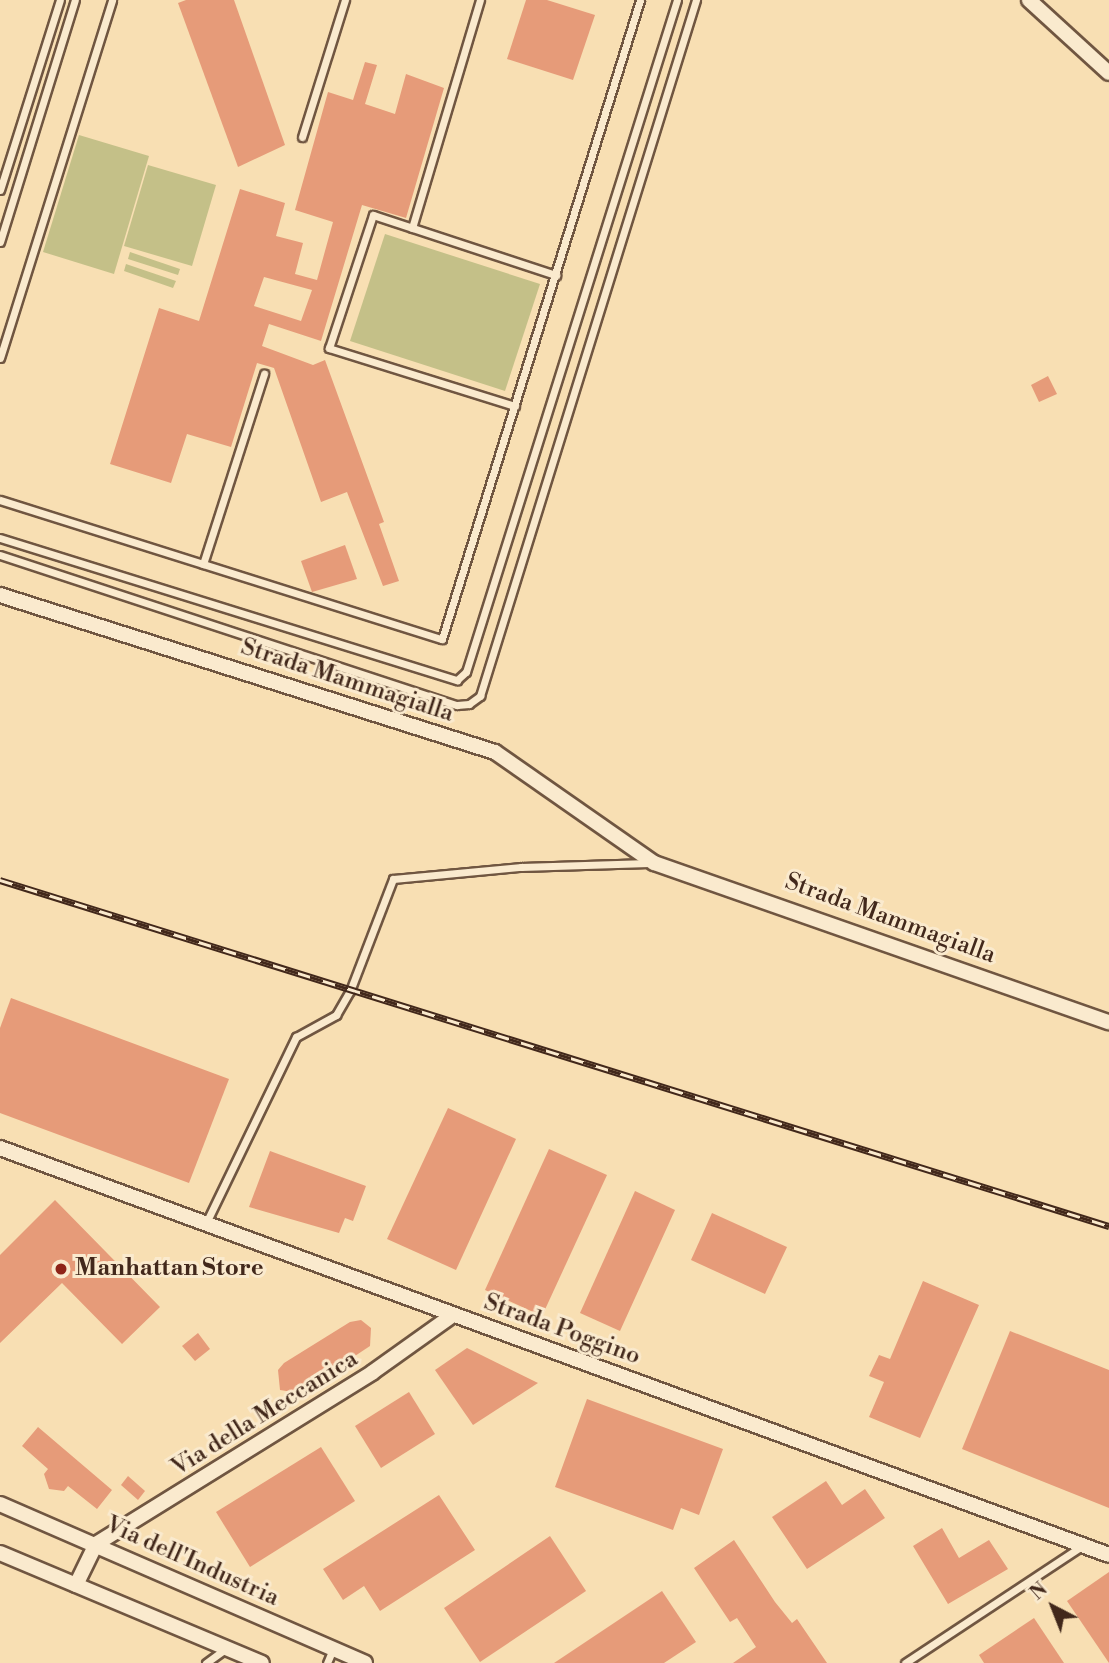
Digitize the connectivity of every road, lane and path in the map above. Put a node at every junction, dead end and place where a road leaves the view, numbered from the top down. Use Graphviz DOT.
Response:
graph roads {
  1 [pos="60,0"];
  2 [pos="75,0"];
  3 [pos="112,0"];
  4 [pos="345,0"];
  5 [pos="480,0"];
  6 [pos="640,0"];
  7 [pos="677,0"];
  8 [pos="696,0"];
  9 [pos="1029,0"];
  10 [pos="1109,73"];
  11 [pos="302,137"];
  12 [pos="0,190"];
  13 [pos="412,228"];
  14 [pos="0,242"];
  15 [pos="556,275"];
  16 [pos="0,358"];
  17 [pos="264,373"];
  18 [pos="515,406"];
  19 [pos="0,499"];
  20 [pos="0,538"];
  21 [pos="0,555"];
  22 [pos="203,564"];
  23 [pos="0,595"];
  24 [pos="654,863"];
  25 [pos="1109,1022"];
  26 [pos="0,1148"];
  27 [pos="205,1224"];
  28 [pos="453,1315"];
  29 [pos="0,1504"];
  30 [pos="96,1544"];
  31 [pos="1083,1546"];
  32 [pos="0,1553"];
  33 [pos="1109,1555"];
  34 [pos="76,1585"];
  35 [pos="226,1648"];
  36 [pos="330,1656"];
  37 [pos="206,1663"];
  38 [pos="262,1663"];
  39 [pos="365,1663"];
  40 [pos="905,1663"];
  1 -- 12 [label="lane"];
  2 -- 14 [label="lane"];
  3 -- 16 [label="lane"];
  4 -- 11 [label="lane"];
  5 -- 13 [label="lane"];
  6 -- 15 [label="lane"];
  7 -- 20 [label="lane"];
  8 -- 21 [label="lane"];
  9 -- 10 [label="street"];
  13 -- 15 [label="lane"];
  13 -- 18 [label="lane"];
  15 -- 18 [label="lane"];
  17 -- 22 [label="lane"];
  18 -- 22 [label="lane"];
  19 -- 22 [label="lane"];
  23 -- 24 [label="street, Strada Mammagialla"];
  24 -- 25 [label="street, Strada Mammagialla"];
  24 -- 27 [label="lane, Strada Mammagialla"];
  26 -- 27 [label="street, Strada Poggino"];
  27 -- 28 [label="street, Strada Poggino"];
  28 -- 30 [label="street, Via della Meccanica"];
  28 -- 31 [label="street, Strada Poggino"];
  29 -- 30 [label="street, Via dell'Industria"];
  30 -- 34 [label="street"];
  30 -- 36 [label="street, Via dell'Industria"];
  31 -- 33 [label="street, Strada Poggino"];
  31 -- 40 [label="lane"];
  32 -- 34 [label="street"];
  34 -- 35 [label="street"];
  35 -- 37 [label="lane"];
  35 -- 38 [label="street"];
  36 -- 39 [label="street, Via dell'Industria"];
}
